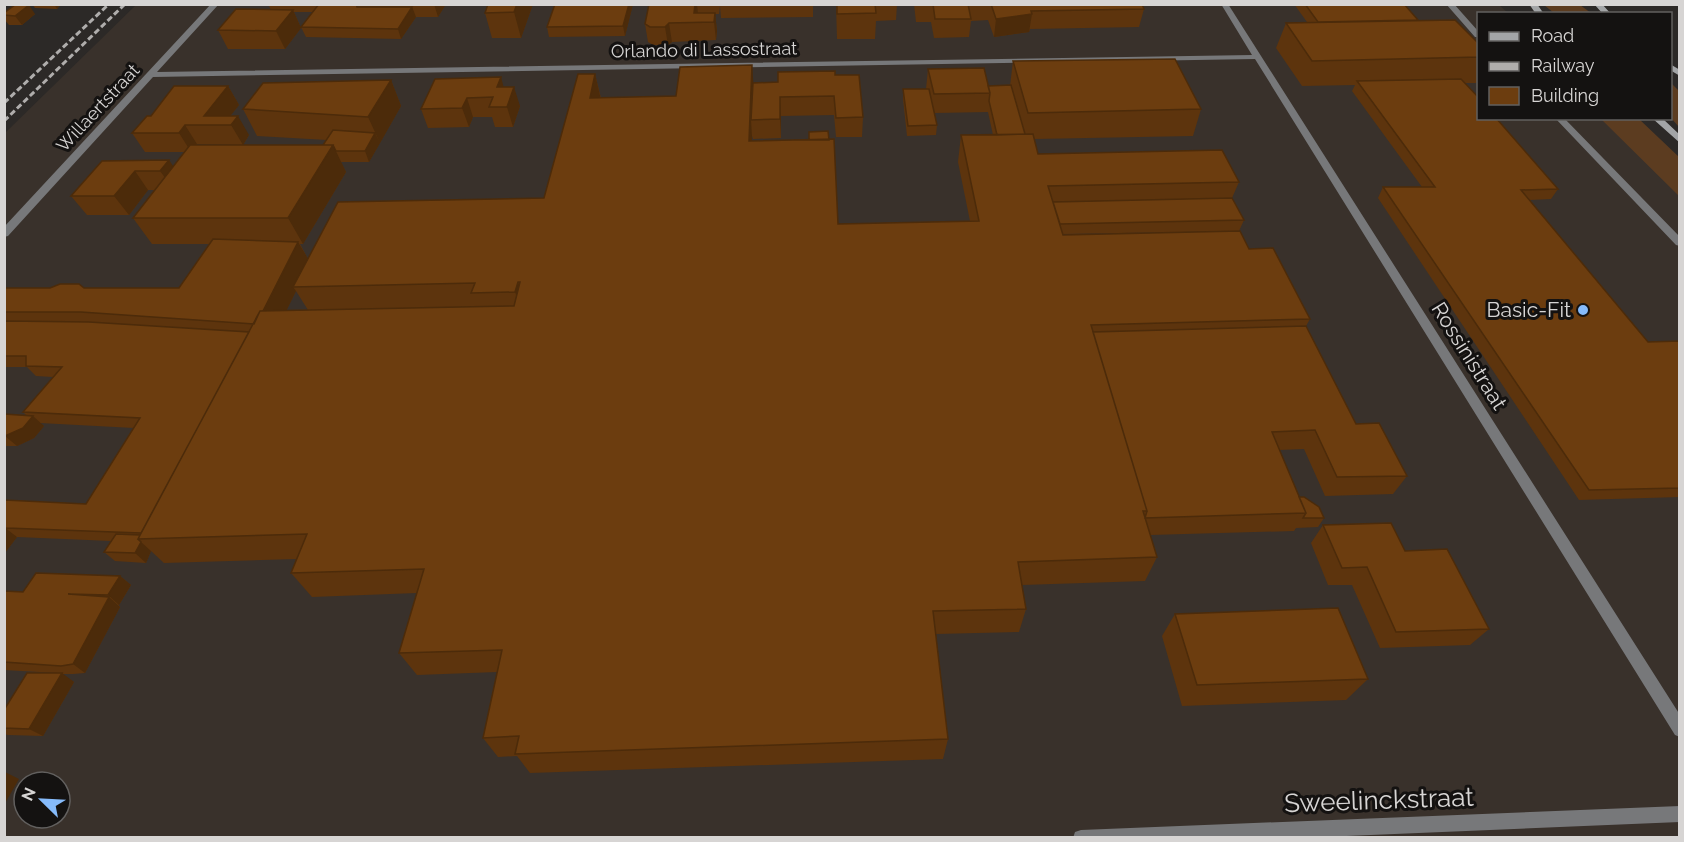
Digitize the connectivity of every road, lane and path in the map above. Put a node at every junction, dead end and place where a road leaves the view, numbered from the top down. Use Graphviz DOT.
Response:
graph roads {
  1 [pos="216,4"];
  2 [pos="1224,4"];
  3 [pos="1449,4"];
  4 [pos="1477,33"];
  5 [pos="1258,57"];
  6 [pos="151,75"];
  7 [pos="1561,120"];
  8 [pos="1658,120"];
  9 [pos="1680,140"];
  10 [pos="4,234"];
  11 [pos="1680,243"];
  12 [pos="1680,729"];
  13 [pos="1680,813"];
  14 [pos="1081,837"];
  1 -- 6 [label="street, Willaertstraat"];
  2 -- 5 [label="street, Rossinistraat"];
  3 -- 4 [label="street"];
  5 -- 6 [label="street, Orlando di Lassostraat"];
  5 -- 12 [label="street, Rossinistraat"];
  6 -- 10 [label="street, Willaertstraat"];
  7 -- 11 [label="street"];
  8 -- 9 [label="street"];
  13 -- 14 [label="street, Sweelinckstraat"];
}
